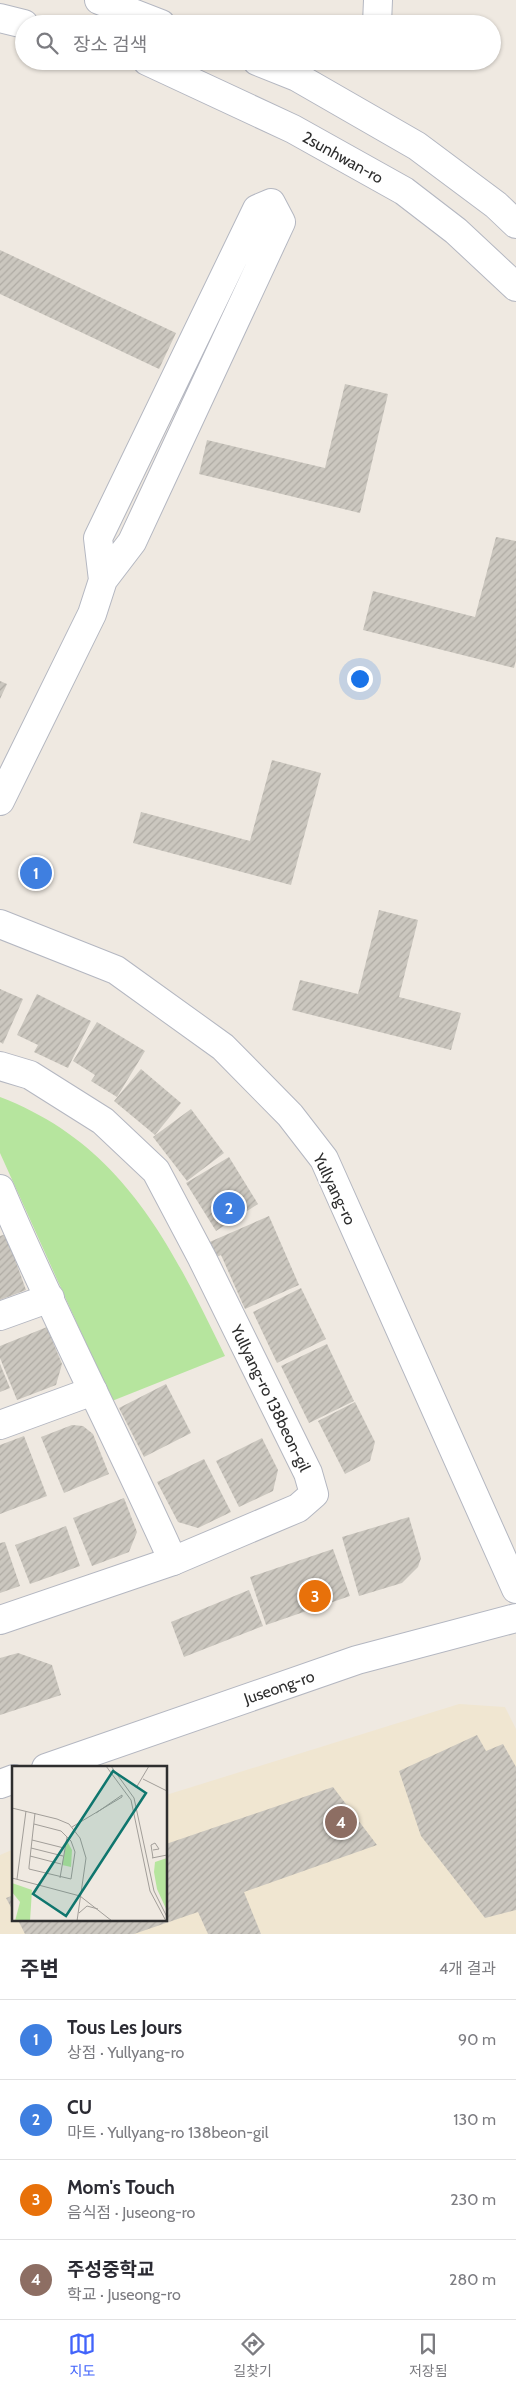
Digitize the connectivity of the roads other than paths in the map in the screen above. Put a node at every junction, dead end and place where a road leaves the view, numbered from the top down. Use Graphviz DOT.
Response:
graph roads {
  1 [pos="99,0"];
  2 [pos="378,0"];
  3 [pos="138,15"];
  4 [pos="377,15"];
  5 [pos="0,18"];
  6 [pos="15,22"];
  7 [pos="166,70"];
  8 [pos="280,70"];
  9 [pos="516,224"];
  10 [pos="516,288"];
  11 [pos="103,580"];
  12 [pos="0,801"];
  13 [pos="0,924"];
  14 [pos="0,1066"];
  15 [pos="2,1201"];
  16 [pos="50,1298"];
  17 [pos="0,1316"];
  18 [pos="92,1391"];
  19 [pos="0,1425"];
  20 [pos="173,1561"];
  21 [pos="516,1588"];
  22 [pos="516,1618"];
  23 [pos="0,1620"];
  24 [pos="52,1766"];
  25 [pos="12,1780"];
  26 [pos="0,1784"];
  1 -- 3 [label="street"];
  2 -- 4 [label="street"];
  5 -- 6 [label="street"];
  7 -- 10 [label="street, 2sunhwan-ro"];
  8 -- 9 [label="street"];
  11 -- 11 [label="street"];
  11 -- 12 [label="street"];
  13 -- 21 [label="street, Yullyang-ro"];
  14 -- 20 [label="street, Yullyang-ro 138beon-gil"];
  15 -- 16 [label="street"];
  16 -- 17 [label="street"];
  16 -- 18 [label="street"];
  18 -- 19 [label="street"];
  18 -- 20 [label="street"];
  20 -- 23 [label="street, Yullyang-ro 138beon-gil"];
  22 -- 24 [label="street, Juseong-ro"];
  25 -- 26 [label="street"];
}
